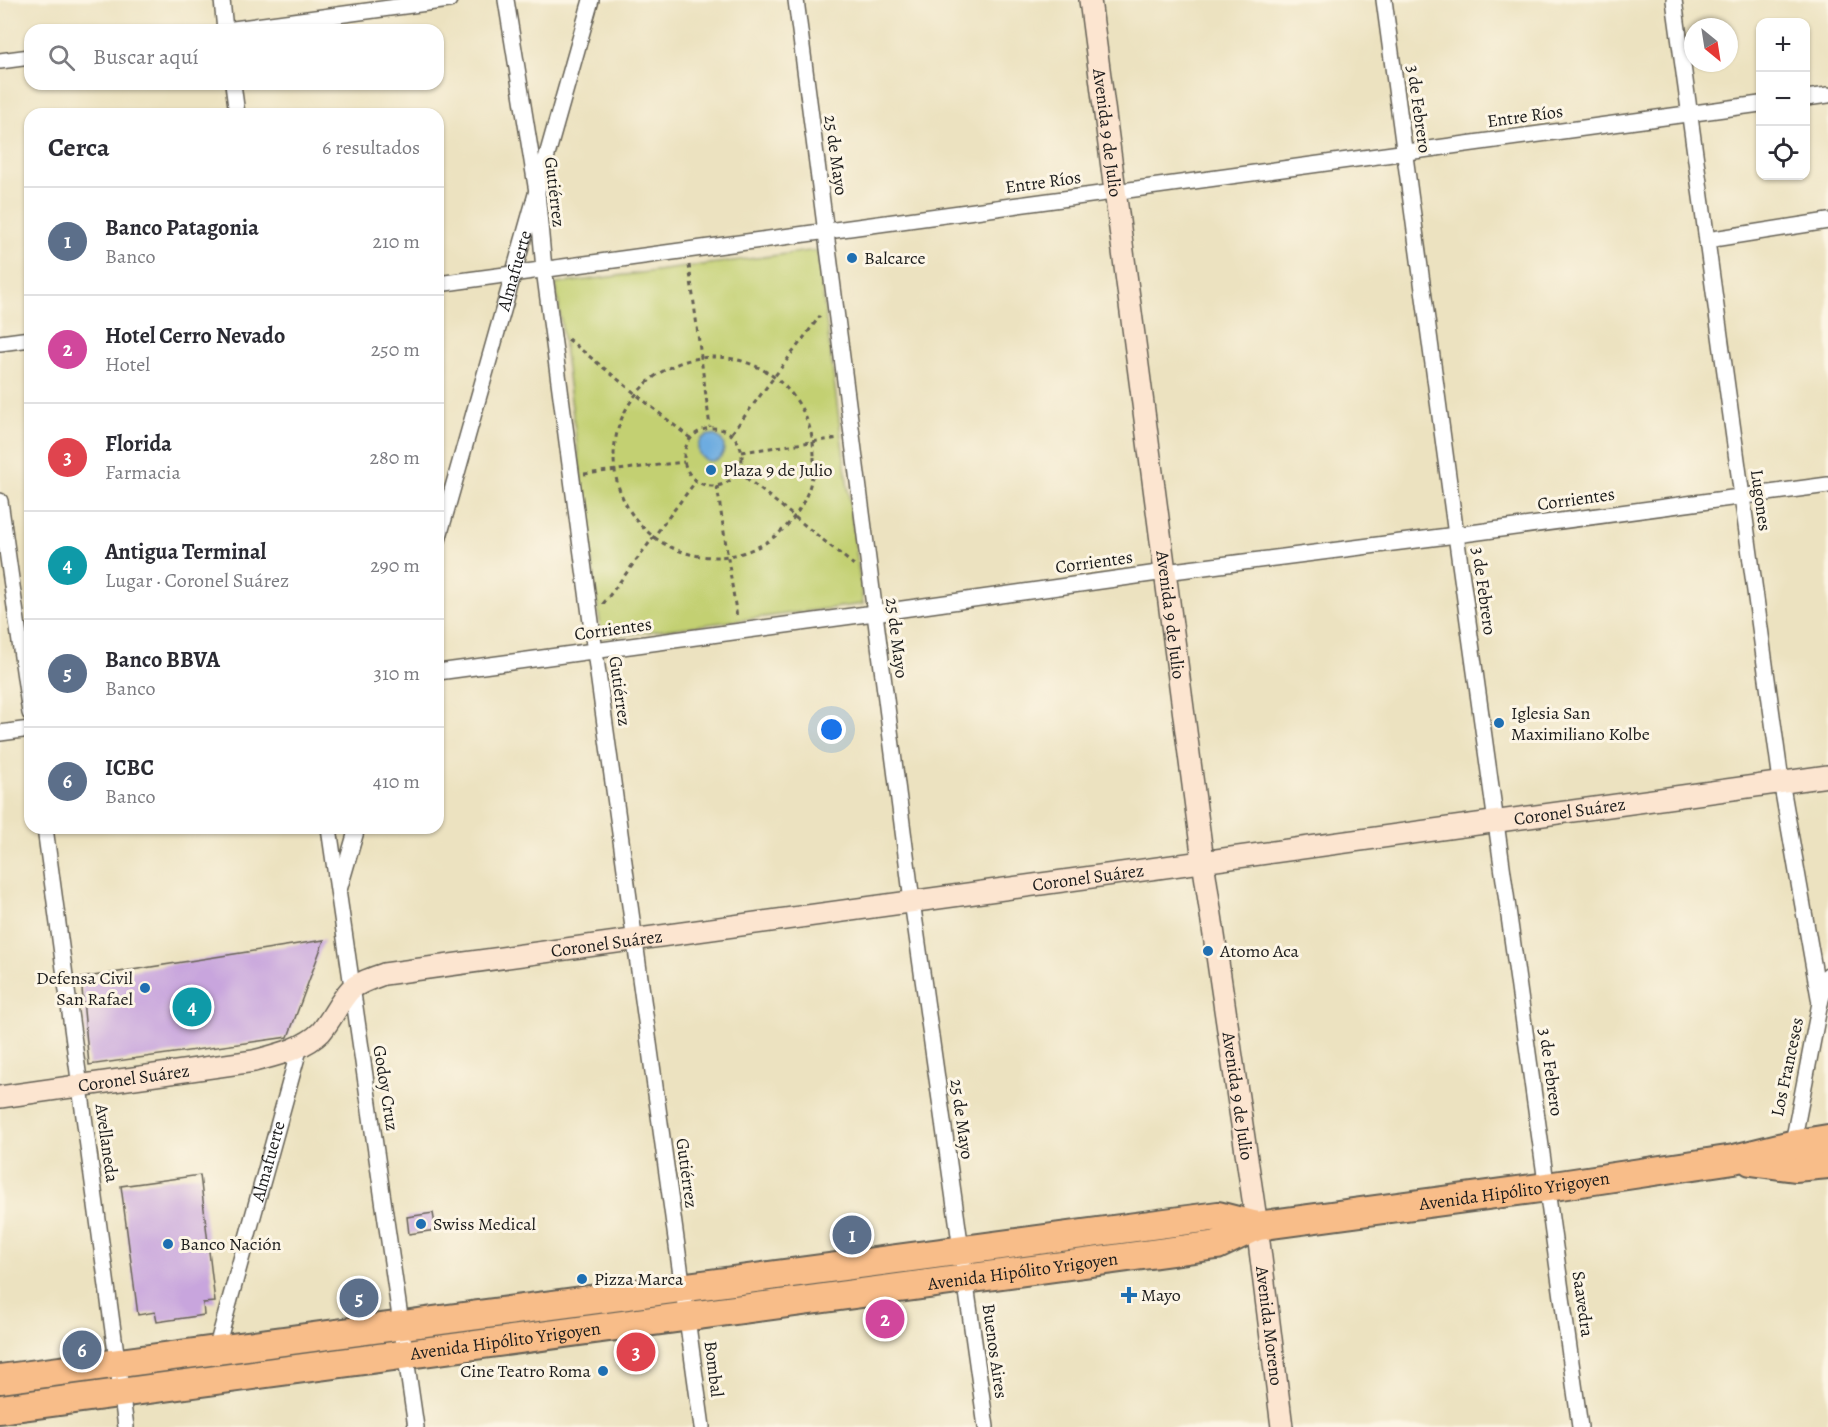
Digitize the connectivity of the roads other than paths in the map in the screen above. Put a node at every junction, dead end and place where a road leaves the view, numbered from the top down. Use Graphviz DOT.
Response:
graph roads {
  1 [pos="222,0"];
  2 [pos="449,0"];
  3 [pos="506,0"];
  4 [pos="591,0"];
  5 [pos="796,0"];
  6 [pos="1090,0"];
  7 [pos="1384,0"];
  8 [pos="1674,0"];
  9 [pos="225,24"];
  10 [pos="271,24"];
  11 [pos="24,58"];
  12 [pos="0,61"];
  13 [pos="234,90"];
  14 [pos="1828,95"];
  15 [pos="1810,97"];
  16 [pos="1756,105"];
  17 [pos="236,108"];
  18 [pos="1690,114"];
  19 [pos="1406,152"];
  20 [pos="537,192"];
  21 [pos="1115,192"];
  22 [pos="1828,221"];
  23 [pos="827,231"];
  24 [pos="1707,240"];
  25 [pos="544,269"];
  26 [pos="513,273"];
  27 [pos="444,283"];
  28 [pos="24,340"];
  29 [pos="0,343"];
  30 [pos="1828,485"];
  31 [pos="1741,496"];
  32 [pos="0,501"];
  33 [pos="444,519"];
  34 [pos="1456,535"];
  35 [pos="1165,572"];
  36 [pos="874,613"];
  37 [pos="595,652"];
  38 [pos="24,671"];
  39 [pos="444,671"];
  40 [pos="24,730"];
  41 [pos="0,733"];
  42 [pos="1828,776"];
  43 [pos="1781,781"];
  44 [pos="1497,820"];
  45 [pos="46,834"];
  46 [pos="330,834"];
  47 [pos="355,834"];
  48 [pos="1203,861"];
  49 [pos="338,896"];
  50 [pos="912,901"];
  51 [pos="635,939"];
  52 [pos="1828,975"];
  53 [pos="351,989"];
  54 [pos="1820,1003"];
  55 [pos="300,1046"];
  56 [pos="79,1086"];
  57 [pos="0,1097"];
  58 [pos="1828,1139"];
  59 [pos="1793,1156"];
  60 [pos="1828,1164"];
  61 [pos="1547,1187"];
  62 [pos="1257,1226"];
  63 [pos="961,1250"];
  64 [pos="966,1279"];
  65 [pos="684,1287"];
  66 [pos="688,1317"];
  67 [pos="402,1325"];
  68 [pos="216,1350"];
  69 [pos="406,1354"];
  70 [pos="117,1363"];
  71 [pos="0,1379"];
  72 [pos="121,1393"];
  73 [pos="0,1409"];
  74 [pos="126,1427"];
  75 [pos="416,1427"];
  76 [pos="702,1427"];
  77 [pos="986,1427"];
  78 [pos="1282,1427"];
  79 [pos="1580,1427"];
  1 -- 9 [label="street"];
  2 -- 10 [label="street"];
  3 -- 20 [label="street, Gutiérrez"];
  4 -- 20 [label="street, Almafuerte"];
  5 -- 23 [label="street, 25 de Mayo"];
  6 -- 21 [label="street, Avenida 9 de Julio"];
  7 -- 19 [label="street, 3 de Febrero"];
  8 -- 18 [label="street, Lugones"];
  11 -- 12 [label="street"];
  13 -- 17 [label="street"];
  14 -- 15 [label="street"];
  16 -- 18 [label="street, Entre Ríos"];
  18 -- 19 [label="street, Entre Ríos"];
  18 -- 24 [label="street, Lugones"];
  19 -- 21 [label="street, Entre Ríos"];
  19 -- 34 [label="street, 3 de Febrero"];
  20 -- 25 [label="street, Gutiérrez"];
  20 -- 26 [label="street, Almafuerte"];
  21 -- 23 [label="street, Entre Ríos"];
  21 -- 35 [label="street, Avenida 9 de Julio"];
  22 -- 24 [label="street"];
  23 -- 25 [label="street, Entre Ríos"];
  23 -- 36 [label="street, 25 de Mayo"];
  24 -- 31 [label="street, Lugones"];
  25 -- 26 [label="street, Entre Ríos"];
  25 -- 37 [label="street, Gutiérrez"];
  26 -- 27 [label="street, Entre Ríos"];
  26 -- 33 [label="street, Almafuerte"];
  28 -- 29 [label="street"];
  30 -- 31 [label="street, Corrientes"];
  31 -- 34 [label="street, Corrientes"];
  31 -- 43 [label="street, Lugones"];
  32 -- 38 [label="street"];
  34 -- 35 [label="street, Corrientes"];
  34 -- 44 [label="street, 3 de Febrero"];
  35 -- 36 [label="street, Corrientes"];
  35 -- 48 [label="street, Avenida 9 de Julio"];
  36 -- 37 [label="street, Corrientes"];
  36 -- 50 [label="street, 25 de Mayo"];
  37 -- 39 [label="street, Corrientes"];
  37 -- 51 [label="street, Gutiérrez"];
  40 -- 41 [label="street"];
  42 -- 43 [label="street, Coronel Suárez"];
  43 -- 44 [label="street, Coronel Suárez"];
  43 -- 54 [label="street, Lugones"];
  44 -- 48 [label="street, Coronel Suárez"];
  44 -- 61 [label="street, 3 de Febrero"];
  45 -- 56 [label="street, Avellaneda"];
  46 -- 49 [label="street, Godoy Cruz"];
  47 -- 49 [label="street"];
  48 -- 50 [label="street, Coronel Suárez"];
  48 -- 62 [label="street, Avenida 9 de Julio"];
  49 -- 53 [label="street, Godoy Cruz"];
  50 -- 51 [label="street, Coronel Suárez"];
  50 -- 63 [label="street, 25 de Mayo"];
  51 -- 53 [label="street, Coronel Suárez"];
  51 -- 65 [label="street, Gutiérrez"];
  52 -- 54 [label="street, Los Franceses"];
  53 -- 55 [label="street"];
  53 -- 67 [label="street, Godoy Cruz"];
  54 -- 59 [label="street, Los Franceses"];
  55 -- 56 [label="street, Coronel Suárez"];
  55 -- 68 [label="street, Almafuerte"];
  56 -- 57 [label="street, Coronel Suárez"];
  56 -- 70 [label="street, Avellaneda"];
  58 -- 59 [label="highway, Avenida Hipólito Yrigoyen"];
  59 -- 60 [label="highway, Avenida Hipólito Yrigoyen"];
  59 -- 61 [label="highway, Avenida Hipólito Yrigoyen"];
  61 -- 62 [label="highway, Avenida Hipólito Yrigoyen"];
  61 -- 79 [label="street, Saavedra"];
  62 -- 63 [label="highway, Avenida Hipólito Yrigoyen"];
  62 -- 64 [label="highway, Avenida Hipólito Yrigoyen"];
  62 -- 78 [label="street, Avenida Moreno"];
  63 -- 64 [label="street, 25 de Mayo"];
  63 -- 65 [label="highway, Avenida Hipólito Yrigoyen"];
  64 -- 66 [label="highway, Avenida Hipólito Yrigoyen"];
  64 -- 77 [label="street, Buenos Aires"];
  65 -- 66 [label="street, Gutiérrez"];
  65 -- 67 [label="highway, Avenida Hipólito Yrigoyen"];
  66 -- 69 [label="highway, Avenida Hipólito Yrigoyen"];
  66 -- 76 [label="street, Bombal"];
  67 -- 68 [label="highway, Avenida Hipólito Yrigoyen"];
  67 -- 69 [label="street, Godoy Cruz"];
  68 -- 70 [label="highway, Avenida Hipólito Yrigoyen"];
  69 -- 72 [label="highway, Avenida Hipólito Yrigoyen"];
  69 -- 75 [label="street, Godoy Cruz"];
  70 -- 71 [label="highway, Avenida Hipólito Yrigoyen"];
  70 -- 72 [label="street, Avellaneda"];
  72 -- 73 [label="highway, Avenida Hipólito Yrigoyen"];
  72 -- 74 [label="street, Avellaneda"];
}
